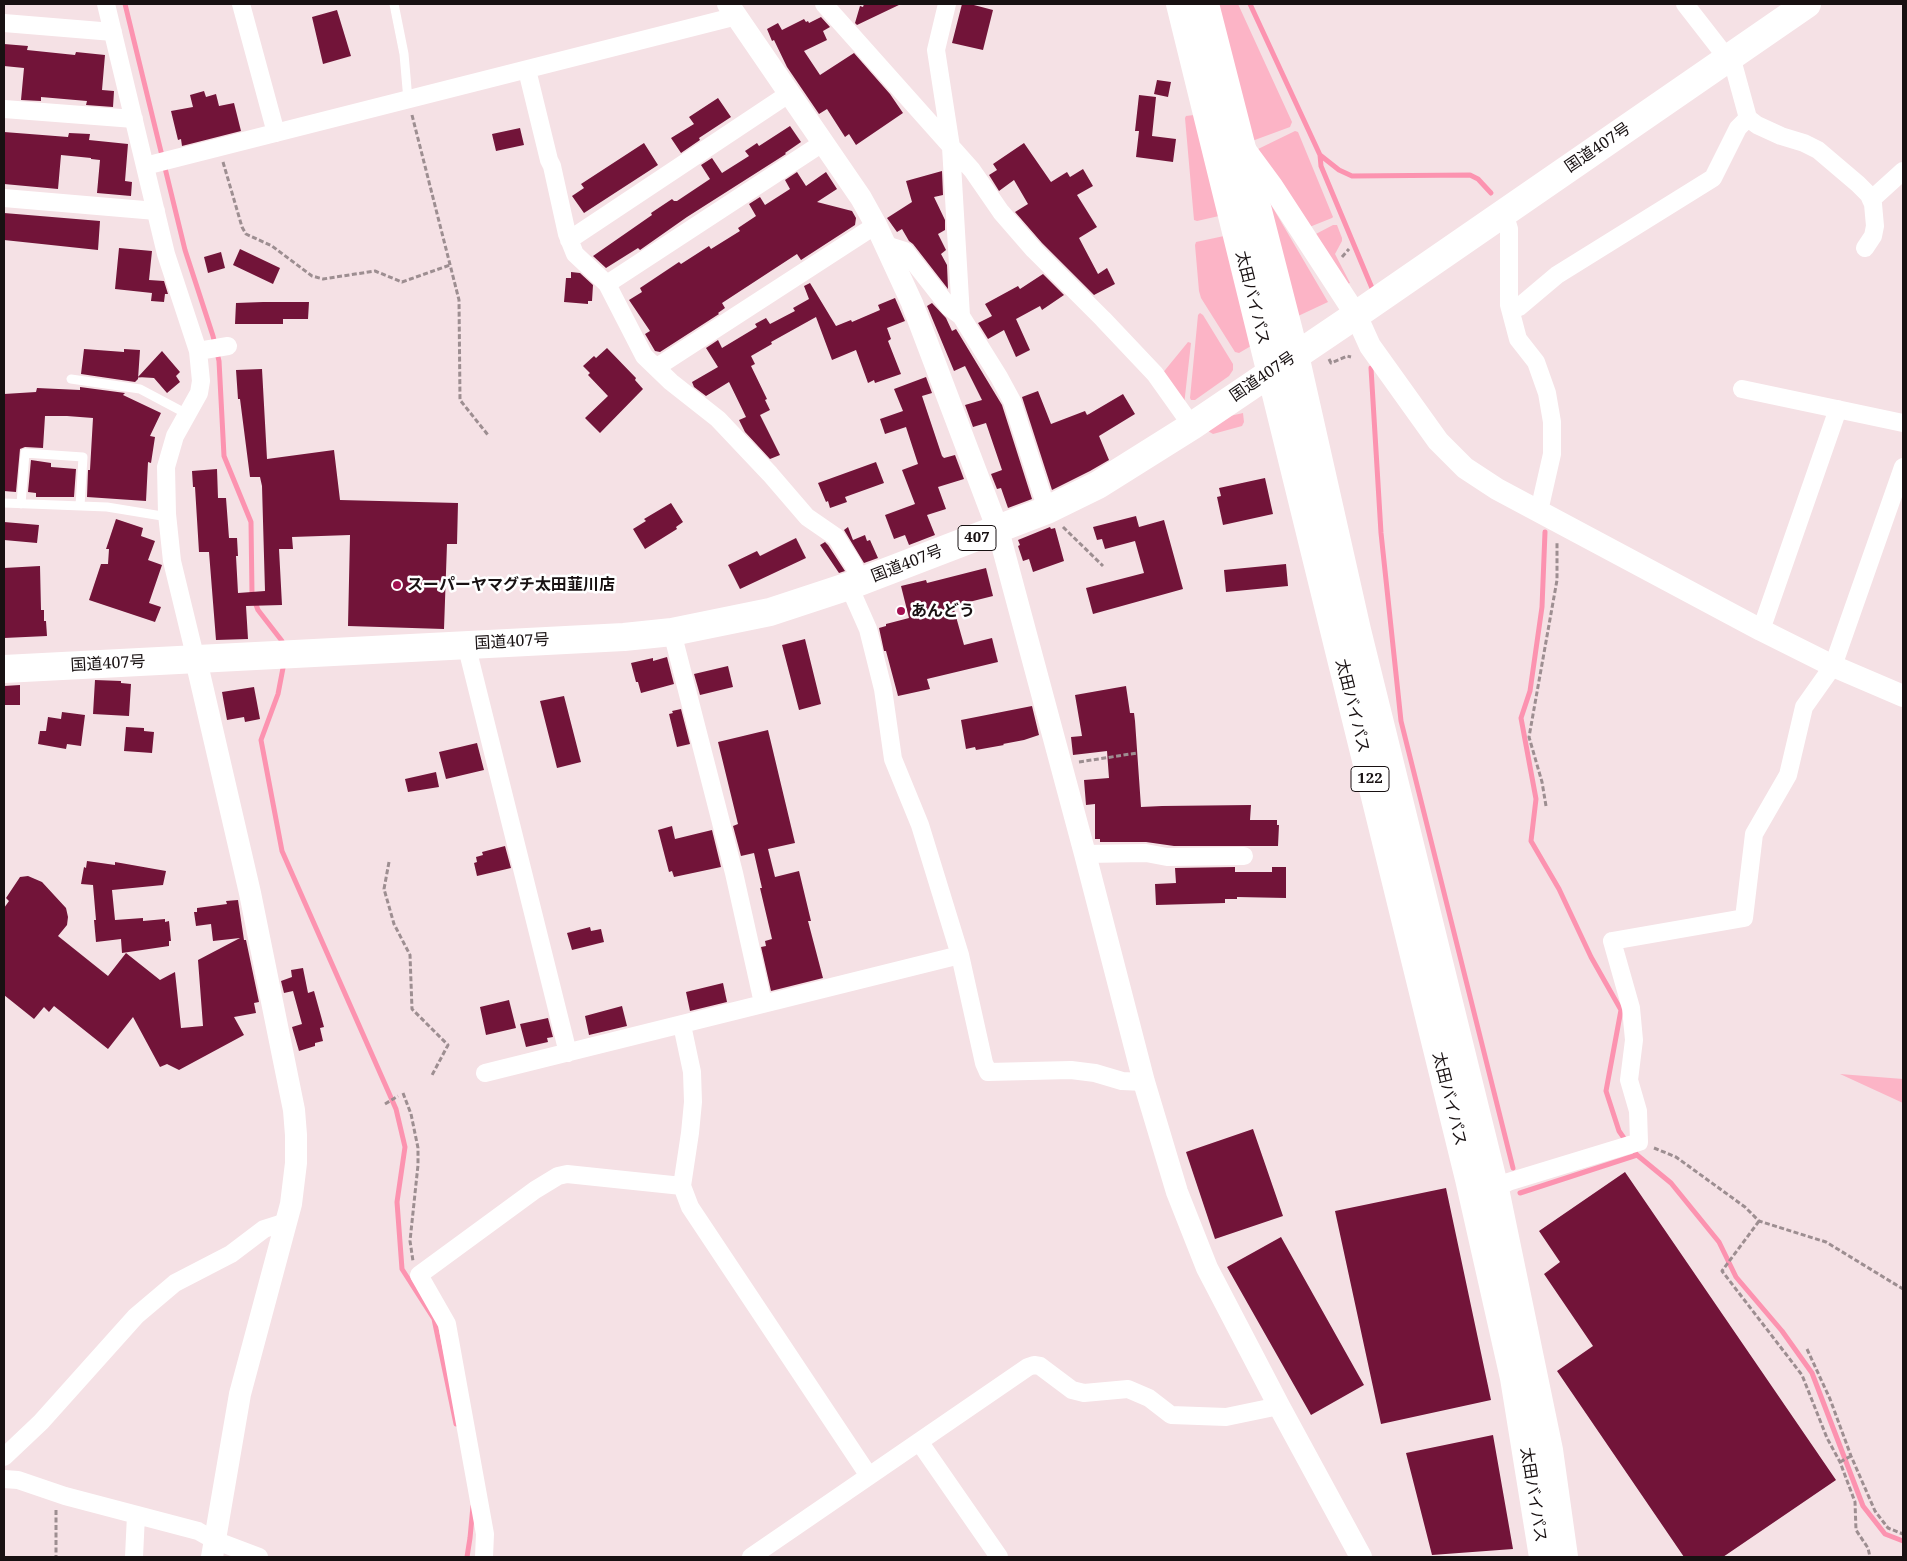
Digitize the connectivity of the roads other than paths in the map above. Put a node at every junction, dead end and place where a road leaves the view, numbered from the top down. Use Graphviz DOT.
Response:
graph roads {
  1 [pos="106,4"];
  2 [pos="241,4"];
  3 [pos="394,4"];
  4 [pos="824,4"];
  5 [pos="947,4"];
  6 [pos="1180,4"];
  7 [pos="1205,4"];
  8 [pos="1685,4"];
  9 [pos="1807,4"];
  10 [pos="733,10"];
  11 [pos="4,23"];
  12 [pos="113,32"];
  13 [pos="1728,60"];
  14 [pos="527,70"];
  15 [pos="790,93"];
  16 [pos="408,100"];
  17 [pos="4,109"];
  18 [pos="1748,118"];
  19 [pos="134,119"];
  20 [pos="276,133"];
  21 [pos="1239,141"];
  22 [pos="824,142"];
  23 [pos="951,147"];
  24 [pos="148,165"];
  25 [pos="1903,171"];
  26 [pos="4,198"];
  27 [pos="1871,200"];
  28 [pos="156,211"];
  29 [pos="1504,213"];
  30 [pos="876,225"];
  31 [pos="569,240"];
  32 [pos="886,245"];
  33 [pos="1865,248"];
  34 [pos="607,284"];
  35 [pos="1511,312"];
  36 [pos="1356,315"];
  37 [pos="961,316"];
  38 [pos="228,346"];
  39 [pos="202,351"];
  40 [pos="1295,355"];
  41 [pos="657,367"];
  42 [pos="1270,372"];
  43 [pos="71,379"];
  44 [pos="1742,389"];
  45 [pos="1838,409"];
  46 [pos="187,414"];
  47 [pos="1903,423"];
  48 [pos="1192,426"];
  49 [pos="1903,467"];
  50 [pos="4,503"];
  51 [pos="21,504"];
  52 [pos="80,506"];
  53 [pos="1047,510"];
  54 [pos="1548,516"];
  55 [pos="168,517"];
  56 [pos="998,530"];
  57 [pos="855,584"];
  58 [pos="1761,630"];
  59 [pos="672,632"];
  60 [pos="466,644"];
  61 [pos="196,660"];
  62 [pos="1833,666"];
  63 [pos="4,669"];
  64 [pos="1903,696"];
  65 [pos="1085,854"];
  66 [pos="1244,856"];
  67 [pos="960,955"];
  68 [pos="763,1003"];
  69 [pos="682,1024"];
  70 [pos="568,1053"];
  71 [pos="485,1073"];
  72 [pos="1144,1082"];
  73 [pos="682,1186"];
  74 [pos="1495,1189"];
  75 [pos="286,1222"];
  76 [pos="1279,1406"];
  77 [pos="920,1442"];
  78 [pos="4,1457"];
  79 [pos="869,1476"];
  80 [pos="4,1479"];
  81 [pos="136,1515"];
  82 [pos="213,1549"];
  83 [pos="134,1557"];
  84 [pos="259,1557"];
  85 [pos="484,1557"];
  86 [pos="750,1557"];
  87 [pos="999,1557"];
  88 [pos="1361,1557"];
  89 [pos="1543,1557"];
  90 [pos="1564,1557"];
  1 -- 12 [label="street"];
  2 -- 20 [label="street"];
  3 -- 16 [label="lane"];
  4 -- 23 [label="street"];
  5 -- 23 [label="street"];
  6 -- 42 [label="highway, 太田バイパス / 122"];
  7 -- 21 [label="highway, 太田バイパス / 122"];
  8 -- 13 [label="street"];
  9 -- 13 [label="highway, 国道407号 / 407"];
  10 -- 14 [label="street"];
  10 -- 15 [label="street"];
  11 -- 12 [label="street"];
  12 -- 19 [label="street"];
  13 -- 18 [label="street"];
  13 -- 29 [label="highway, 国道407号 / 407"];
  14 -- 16 [label="street"];
  14 -- 31 [label="street"];
  15 -- 22 [label="street"];
  15 -- 31 [label="street"];
  16 -- 20 [label="street"];
  17 -- 19 [label="street"];
  18 -- 27 [label="street"];
  18 -- 35 [label="street"];
  19 -- 24 [label="street"];
  20 -- 24 [label="street"];
  21 -- 36 [label="street"];
  21 -- 40 [label="highway, 太田バイパス / 122"];
  22 -- 30 [label="street"];
  22 -- 34 [label="street"];
  23 -- 37 [label="street"];
  23 -- 48 [label="street"];
  24 -- 28 [label="street"];
  25 -- 27 [label="street"];
  26 -- 28 [label="street"];
  27 -- 33 [label="street"];
  28 -- 39 [label="street"];
  29 -- 35 [label="street"];
  29 -- 36 [label="highway, 国道407号 / 407"];
  30 -- 32 [label="street"];
  30 -- 41 [label="street"];
  31 -- 34 [label="street"];
  32 -- 37 [label="street"];
  32 -- 56 [label="street"];
  34 -- 41 [label="street"];
  35 -- 54 [label="street"];
  36 -- 40 [label="highway, 国道407号 / 407"];
  36 -- 54 [label="street"];
  37 -- 53 [label="street"];
  38 -- 39 [label="street"];
  39 -- 46 [label="street"];
  40 -- 42 [label="highway, 国道407号 / 407"];
  40 -- 74 [label="highway, 太田バイパス / 122"];
  41 -- 57 [label="street"];
  42 -- 48 [label="highway, 国道407号 / 407"];
  42 -- 89 [label="highway, 太田バイパス / 122"];
  43 -- 46 [label="lane"];
  44 -- 45 [label="street"];
  45 -- 47 [label="street"];
  45 -- 58 [label="street"];
  46 -- 55 [label="street"];
  48 -- 53 [label="highway, 国道407号 / 407"];
  49 -- 62 [label="street"];
  50 -- 51 [label="lane"];
  51 -- 52 [label="lane"];
  51 -- 52 [label="lane"];
  52 -- 55 [label="lane"];
  53 -- 56 [label="highway, 国道407号 / 407"];
  54 -- 58 [label="street"];
  55 -- 61 [label="street"];
  56 -- 57 [label="highway, 国道407号 / 407"];
  56 -- 65 [label="street"];
  57 -- 59 [label="highway, 国道407号 / 407"];
  57 -- 67 [label="street"];
  58 -- 62 [label="street"];
  59 -- 60 [label="highway, 国道407号 / 407"];
  59 -- 68 [label="street"];
  60 -- 61 [label="highway, 国道407号 / 407"];
  60 -- 70 [label="street"];
  61 -- 63 [label="highway, 国道407号 / 407"];
  61 -- 75 [label="street"];
  62 -- 64 [label="street"];
  62 -- 74 [label="street"];
  65 -- 66 [label="street"];
  65 -- 72 [label="street"];
  67 -- 68 [label="street"];
  67 -- 72 [label="street"];
  68 -- 69 [label="street"];
  69 -- 70 [label="street"];
  69 -- 73 [label="street"];
  70 -- 71 [label="street"];
  72 -- 76 [label="street"];
  73 -- 79 [label="street"];
  73 -- 85 [label="street"];
  74 -- 90 [label="highway, 太田バイパス / 122"];
  75 -- 78 [label="street"];
  75 -- 82 [label="street"];
  76 -- 77 [label="street"];
  76 -- 88 [label="street"];
  77 -- 79 [label="street"];
  77 -- 87 [label="street"];
  79 -- 86 [label="street"];
  80 -- 81 [label="street"];
  81 -- 82 [label="street"];
  81 -- 83 [label="street"];
  82 -- 84 [label="street"];
}
